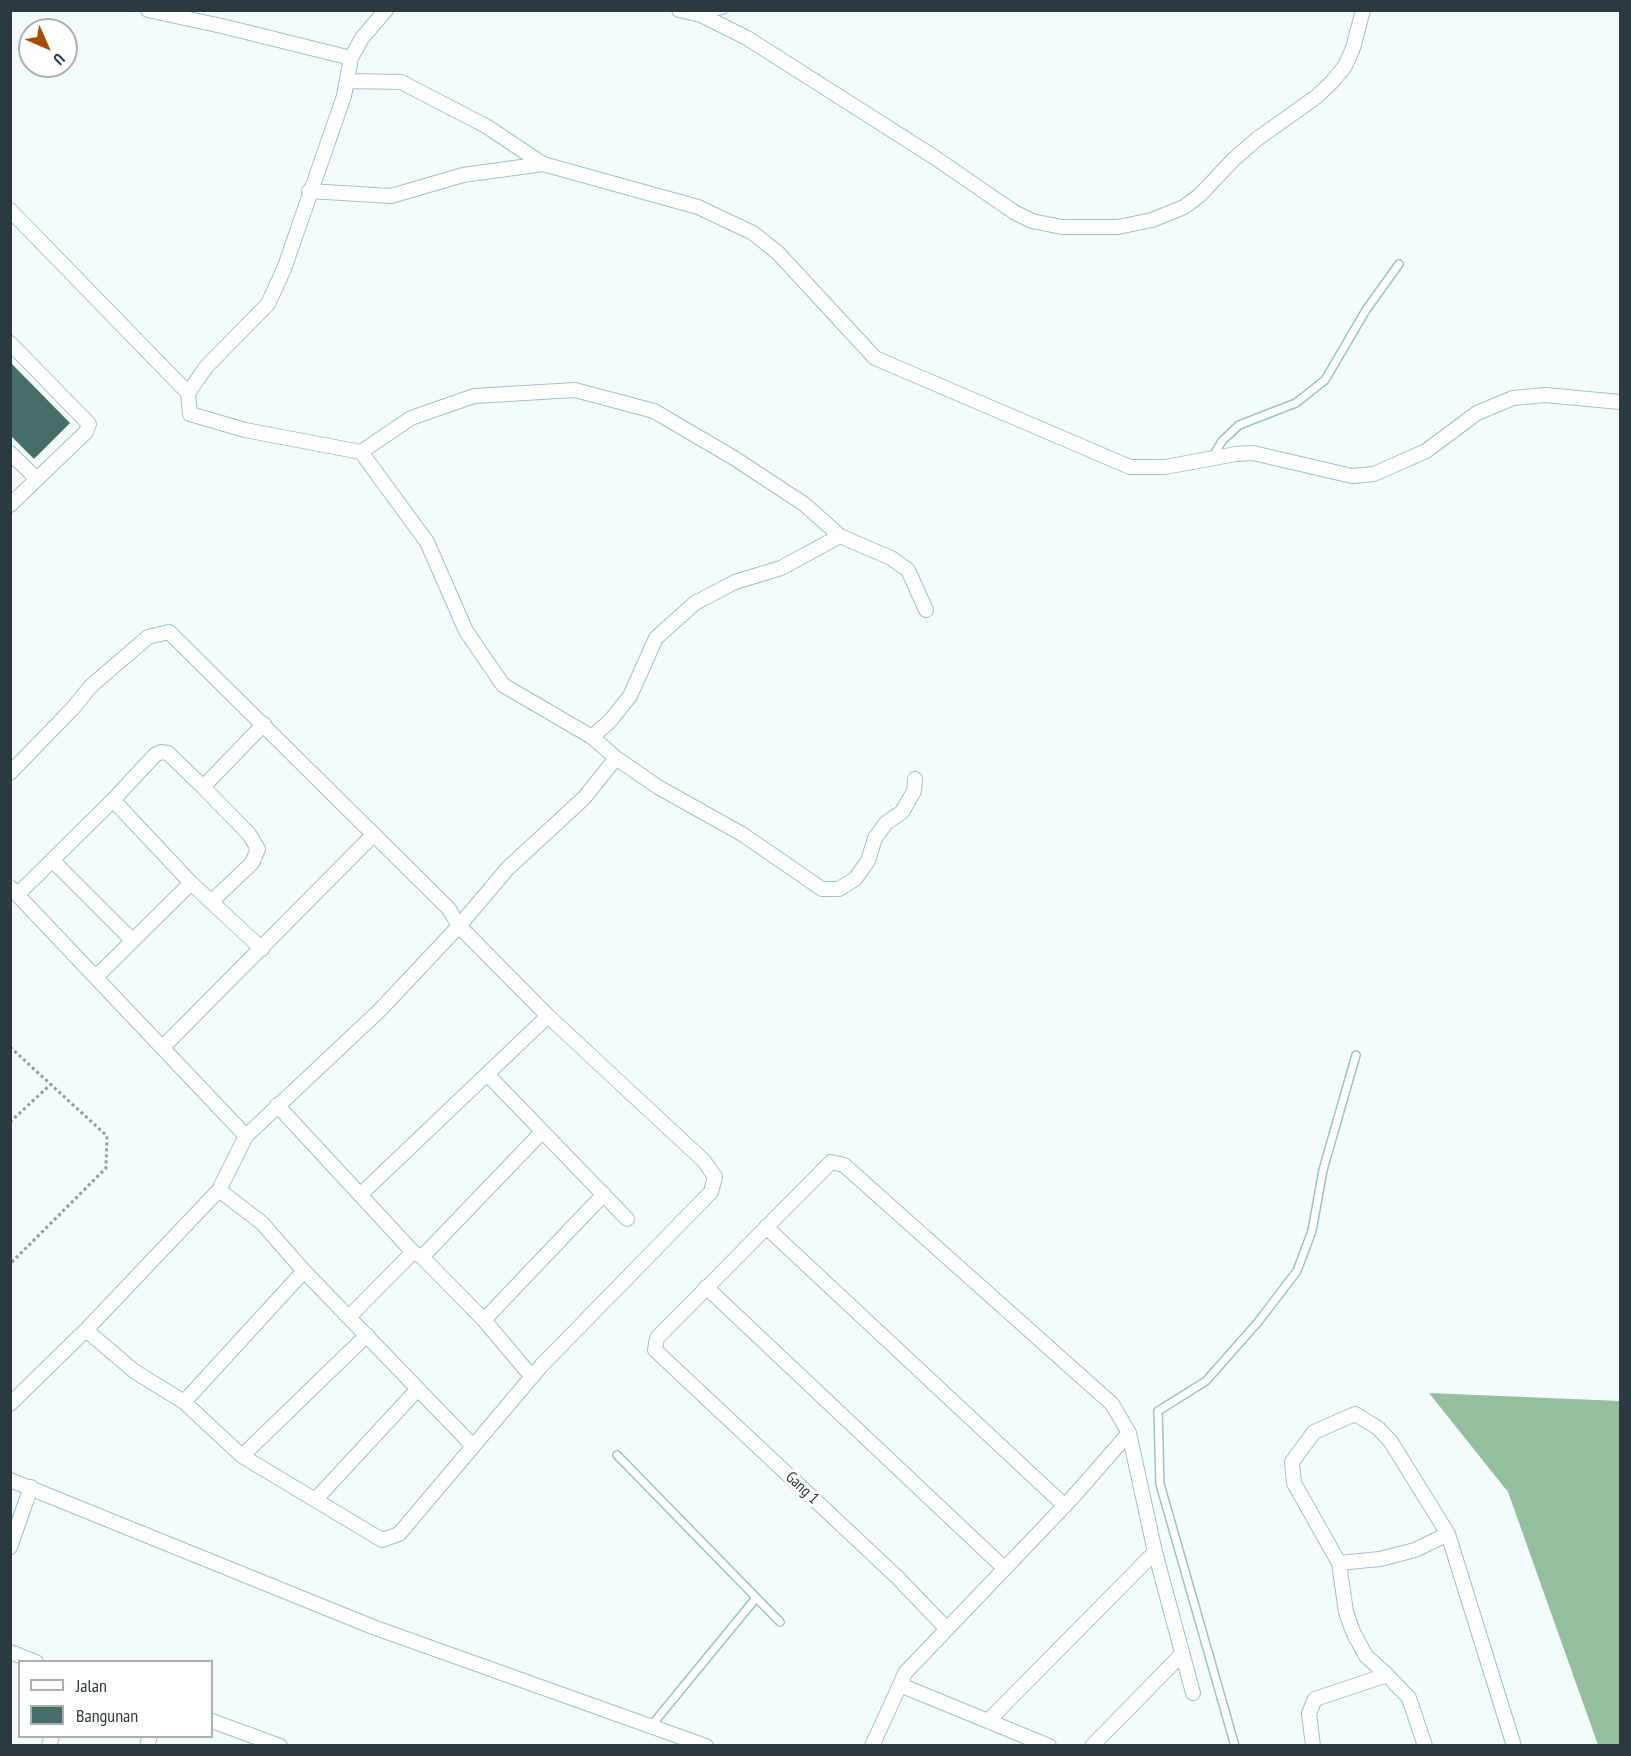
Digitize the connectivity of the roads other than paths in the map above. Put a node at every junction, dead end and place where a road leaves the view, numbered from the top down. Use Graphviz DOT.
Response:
graph roads {
  1 [pos="148,10"];
  2 [pos="386,10"];
  3 [pos="679,10"];
  4 [pos="723,10"];
  5 [pos="1363,10"];
  6 [pos="701,15"];
  7 [pos="351,58"];
  8 [pos="347,81"];
  9 [pos="543,164"];
  10 [pos="309,191"];
  11 [pos="10,210"];
  12 [pos="1399,264"];
  13 [pos="10,343"];
  14 [pos="188,393"];
  15 [pos="1620,402"];
  16 [pos="361,452"];
  17 [pos="10,453"];
  18 [pos="1212,458"];
  19 [pos="37,479"];
  20 [pos="10,505"];
  21 [pos="840,536"];
  22 [pos="926,610"];
  23 [pos="264,724"];
  24 [pos="592,737"];
  25 [pos="616,759"];
  26 [pos="10,773"];
  27 [pos="915,779"];
  28 [pos="203,787"];
  29 [pos="113,800"];
  30 [pos="374,834"];
  31 [pos="52,860"];
  32 [pos="190,883"];
  33 [pos="14,890"];
  34 [pos="211,902"];
  35 [pos="459,926"];
  36 [pos="132,940"];
  37 [pos="262,949"];
  38 [pos="97,976"];
  39 [pos="548,1016"];
  40 [pos="164,1046"];
  41 [pos="1356,1055"];
  42 [pos="488,1075"];
  43 [pos="277,1106"];
  44 [pos="542,1132"];
  45 [pos="246,1136"];
  46 [pos="219,1190"];
  47 [pos="604,1194"];
  48 [pos="360,1195"];
  49 [pos="627,1219"];
  50 [pos="766,1227"];
  51 [pos="418,1255"];
  52 [pos="304,1271"];
  53 [pos="706,1287"];
  54 [pos="351,1316"];
  55 [pos="484,1320"];
  56 [pos="86,1330"];
  57 [pos="367,1335"];
  58 [pos="532,1377"];
  59 [pos="417,1390"];
  60 [pos="184,1402"];
  61 [pos="10,1404"];
  62 [pos="1129,1433"];
  63 [pos="473,1446"];
  64 [pos="617,1455"];
  65 [pos="242,1456"];
  66 [pos="10,1480"];
  67 [pos="31,1487"];
  68 [pos="316,1499"];
  69 [pos="1065,1506"];
  70 [pos="1448,1534"];
  71 [pos="10,1547"];
  72 [pos="1155,1552"];
  73 [pos="1340,1563"];
  74 [pos="1004,1568"];
  75 [pos="756,1598"];
  76 [pos="780,1622"];
  77 [pos="946,1628"];
  78 [pos="10,1652"];
  79 [pos="1182,1654"];
  80 [pos="31,1660"];
  81 [pos="1387,1675"];
  82 [pos="900,1685"];
  83 [pos="1193,1693"];
  84 [pos="988,1721"];
  85 [pos="213,1722"];
  86 [pos="651,1726"];
  87 [pos="246,1739"];
  88 [pos="280,1746"];
  89 [pos="706,1746"];
  90 [pos="872,1746"];
  91 [pos="1049,1746"];
  92 [pos="1092,1746"];
  93 [pos="1235,1746"];
  94 [pos="1312,1746"];
  95 [pos="1425,1746"];
  96 [pos="1514,1746"];
  1 -- 7 [label="street"];
  2 -- 7 [label="street"];
  3 -- 6 [label="street"];
  4 -- 6 [label="lane"];
  5 -- 6 [label="street"];
  7 -- 8 [label="street"];
  8 -- 9 [label="street"];
  8 -- 10 [label="street"];
  9 -- 10 [label="street"];
  9 -- 18 [label="street"];
  10 -- 14 [label="street"];
  11 -- 14 [label="street"];
  12 -- 18 [label="lane"];
  13 -- 19 [label="street"];
  14 -- 16 [label="street"];
  15 -- 18 [label="street"];
  16 -- 21 [label="street"];
  16 -- 24 [label="street"];
  17 -- 19 [label="street"];
  19 -- 20 [label="street"];
  21 -- 22 [label="street"];
  21 -- 24 [label="street"];
  23 -- 26 [label="street"];
  23 -- 28 [label="street"];
  23 -- 30 [label="street"];
  24 -- 25 [label="street"];
  25 -- 27 [label="street"];
  25 -- 35 [label="street"];
  28 -- 29 [label="street"];
  28 -- 34 [label="street"];
  29 -- 31 [label="street"];
  29 -- 32 [label="street"];
  30 -- 35 [label="street"];
  30 -- 37 [label="street"];
  31 -- 33 [label="street"];
  31 -- 36 [label="street"];
  32 -- 34 [label="street"];
  32 -- 36 [label="street"];
  33 -- 38 [label="street"];
  34 -- 37 [label="street"];
  35 -- 39 [label="street"];
  35 -- 43 [label="street"];
  36 -- 38 [label="street"];
  37 -- 40 [label="street"];
  38 -- 40 [label="street"];
  39 -- 42 [label="street"];
  39 -- 58 [label="street"];
  40 -- 45 [label="street"];
  41 -- 93 [label="lane"];
  42 -- 44 [label="street"];
  42 -- 48 [label="street"];
  43 -- 45 [label="street"];
  43 -- 48 [label="street"];
  44 -- 47 [label="street"];
  44 -- 51 [label="street"];
  45 -- 46 [label="street"];
  46 -- 52 [label="street"];
  46 -- 56 [label="street"];
  47 -- 49 [label="street"];
  47 -- 55 [label="street"];
  48 -- 51 [label="street"];
  50 -- 53 [label="street"];
  50 -- 62 [label="street"];
  50 -- 69 [label="street"];
  51 -- 54 [label="street"];
  51 -- 55 [label="street"];
  52 -- 54 [label="street"];
  52 -- 60 [label="street"];
  53 -- 74 [label="street"];
  53 -- 77 [label="street, Gang 1"];
  54 -- 57 [label="street"];
  55 -- 58 [label="street"];
  56 -- 60 [label="street"];
  56 -- 61 [label="street"];
  57 -- 59 [label="street"];
  57 -- 65 [label="street"];
  58 -- 63 [label="street"];
  59 -- 63 [label="street"];
  59 -- 68 [label="street"];
  60 -- 65 [label="street"];
  62 -- 69 [label="street"];
  62 -- 72 [label="street"];
  63 -- 68 [label="street"];
  64 -- 75 [label="lane"];
  65 -- 68 [label="street"];
  66 -- 67 [label="street"];
  67 -- 71 [label="street"];
  67 -- 86 [label="street"];
  69 -- 74 [label="street"];
  70 -- 73 [label="street"];
  70 -- 73 [label="street"];
  70 -- 96 [label="street"];
  72 -- 79 [label="street"];
  72 -- 84 [label="street"];
  73 -- 81 [label="street"];
  74 -- 77 [label="street"];
  75 -- 76 [label="lane"];
  75 -- 86 [label="lane"];
  77 -- 82 [label="street"];
  78 -- 80 [label="street"];
  79 -- 83 [label="street"];
  79 -- 92 [label="street"];
  81 -- 94 [label="street"];
  81 -- 95 [label="street"];
  82 -- 84 [label="street"];
  82 -- 90 [label="street"];
  84 -- 91 [label="street"];
  85 -- 87 [label="street"];
  86 -- 89 [label="street"];
  87 -- 88 [label="street"];
}
